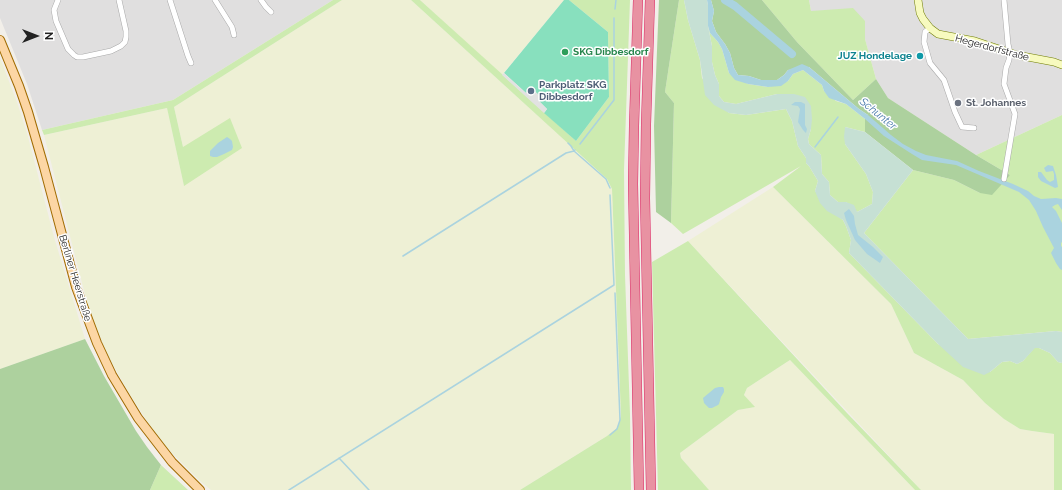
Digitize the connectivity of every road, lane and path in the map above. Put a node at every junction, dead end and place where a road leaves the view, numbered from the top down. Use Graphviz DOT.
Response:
graph roads {
  1 [pos="58,0"];
  2 [pos="119,0"];
  3 [pos="170,0"];
  4 [pos="215,0"];
  5 [pos="261,0"];
  6 [pos="638,0"];
  7 [pos="650,0"];
  8 [pos="918,0"];
  9 [pos="1004,0"];
  10 [pos="271,12"];
  11 [pos="930,28"];
  12 [pos="234,35"];
  13 [pos="0,40"];
  14 [pos="1010,53"];
  15 [pos="191,63"];
  16 [pos="1062,65"];
  17 [pos="974,128"];
  18 [pos="1004,179"];
  19 [pos="200,490"];
  20 [pos="639,490"];
  21 [pos="651,490"];
  1 -- 2 [label="street"];
  3 -- 15 [label="street"];
  4 -- 12 [label="street"];
  5 -- 10 [label="street"];
  6 -- 20 [label="highway"];
  7 -- 21 [label="highway"];
  8 -- 11 [label="main road"];
  9 -- 14 [label="street"];
  11 -- 14 [label="main road, Hegerdorfstraße"];
  11 -- 17 [label="street"];
  13 -- 19 [label="main road, Berliner Heerstraße"];
  14 -- 16 [label="main road, Hegerdorfstraße"];
  14 -- 18 [label="street"];
}
